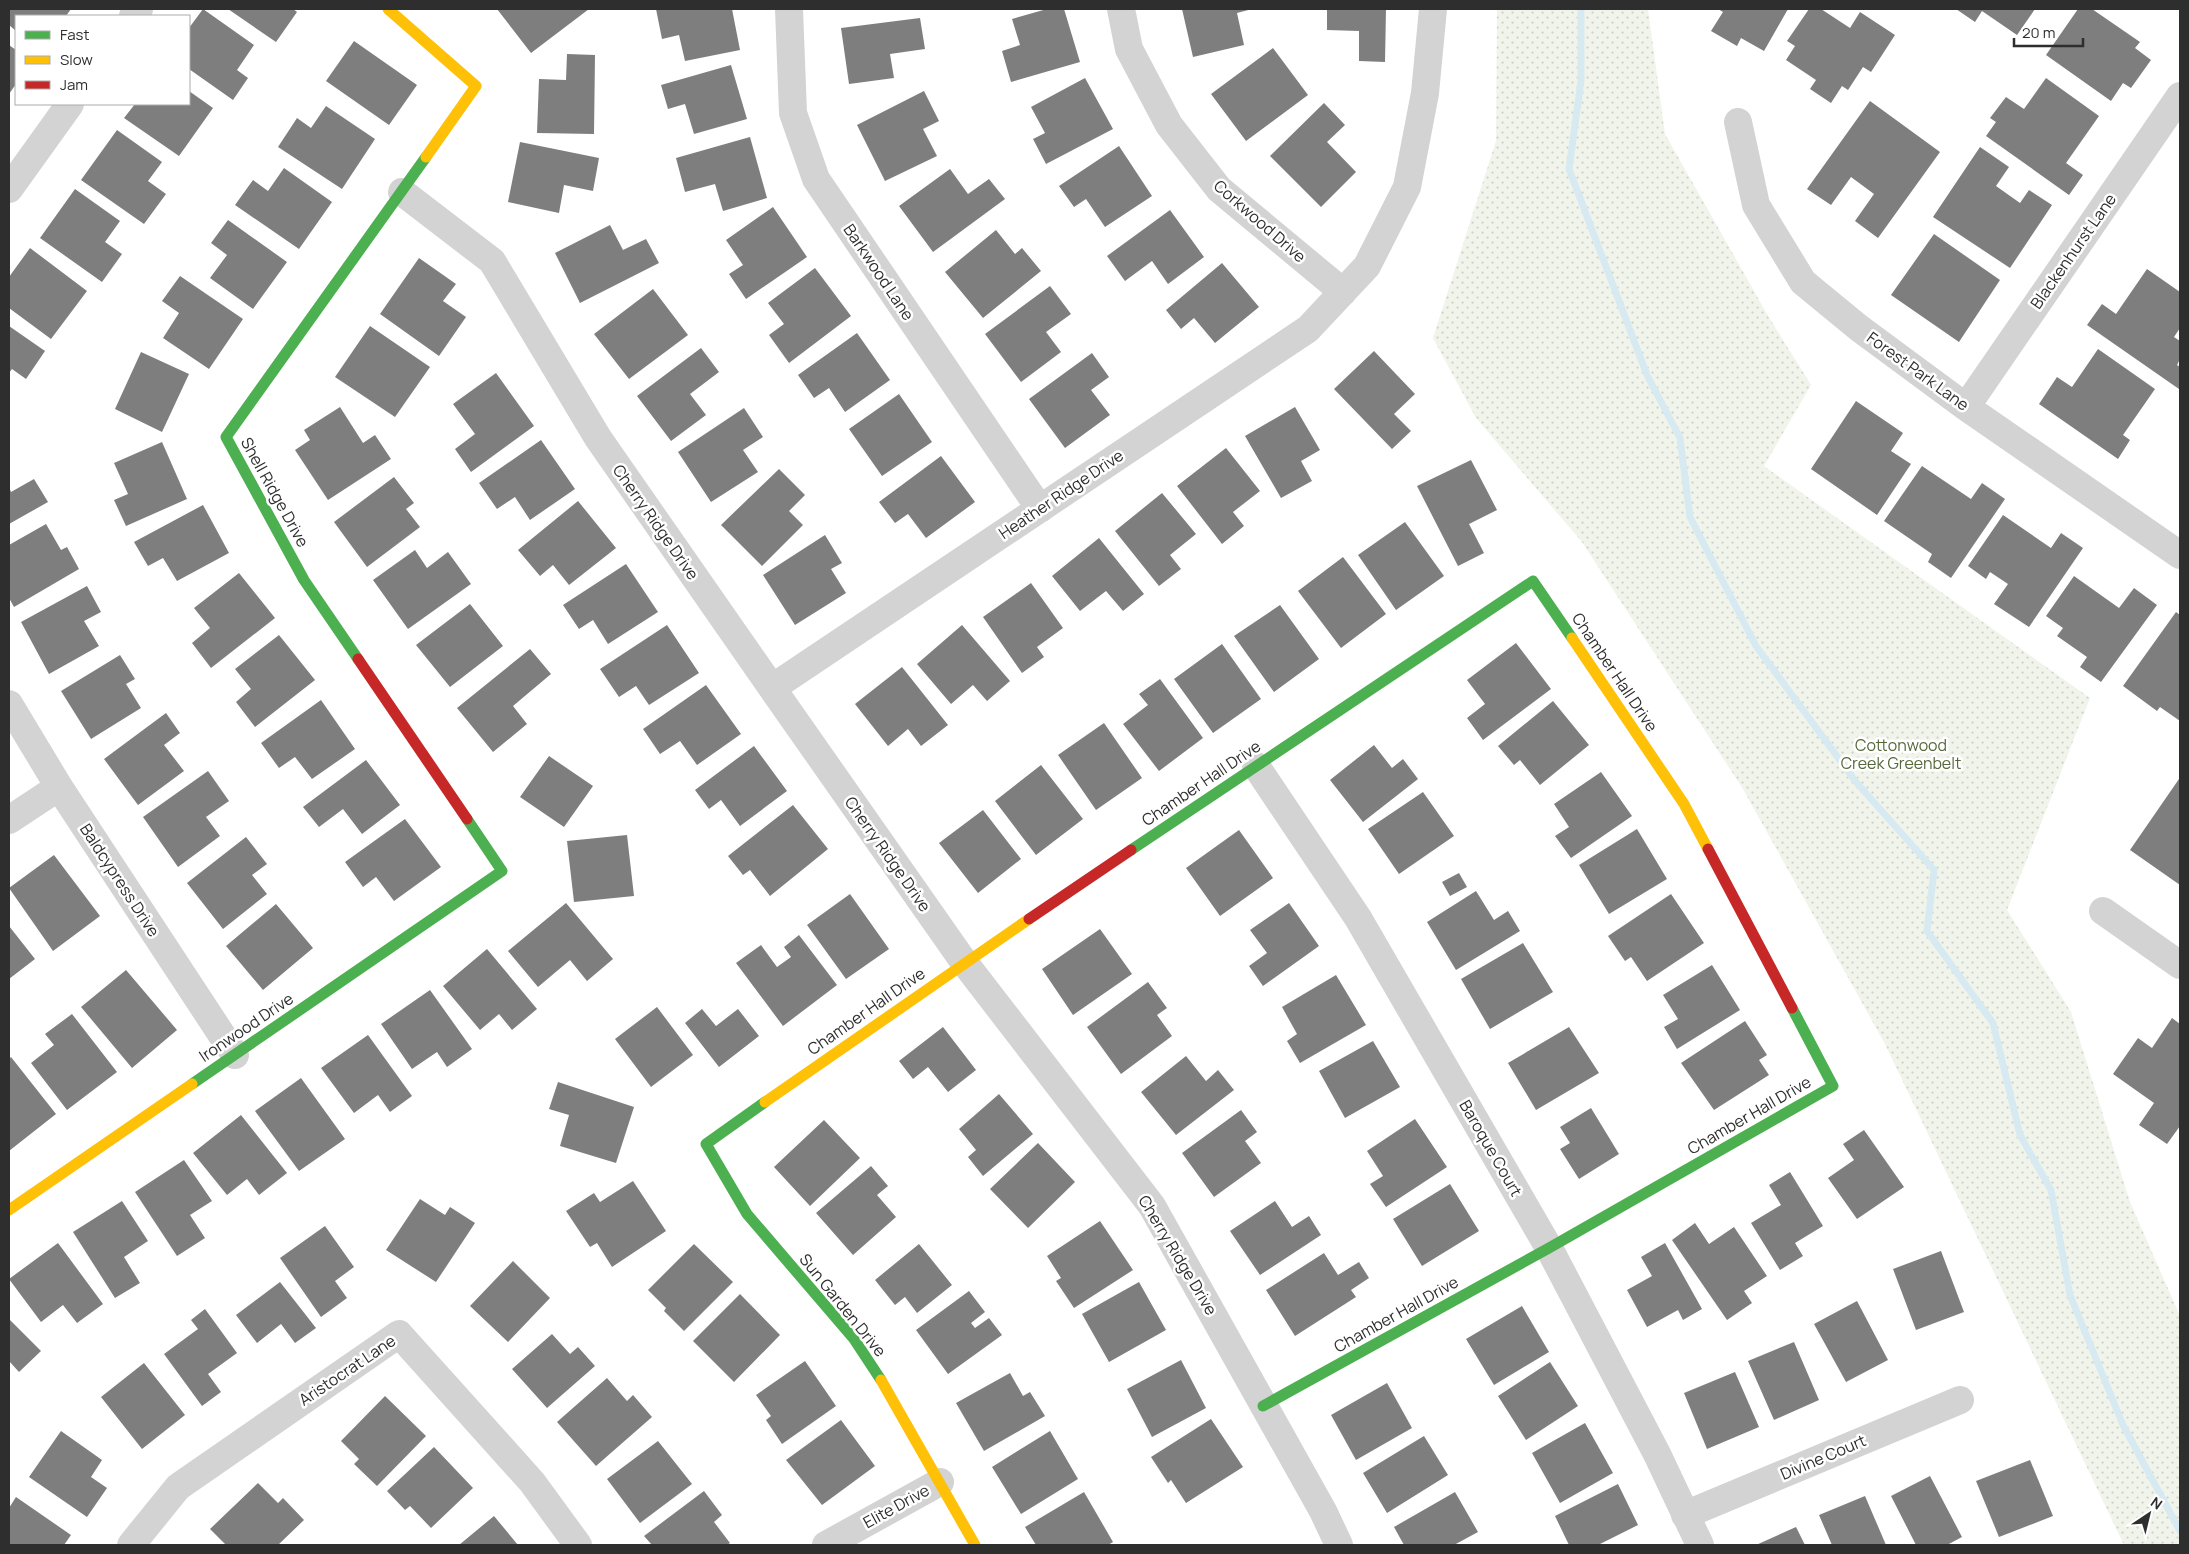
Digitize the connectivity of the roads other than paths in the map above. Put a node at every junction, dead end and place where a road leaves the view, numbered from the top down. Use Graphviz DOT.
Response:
graph roads {
  1 [pos="388,9"];
  2 [pos="789,9"];
  3 [pos="1122,9"];
  4 [pos="1433,9"];
  5 [pos="2180,96"];
  6 [pos="69,105"];
  7 [pos="1738,122"];
  8 [pos="9,189"];
  9 [pos="402,192"];
  10 [pos="1343,292"];
  11 [pos="1966,407"];
  12 [pos="1040,509"];
  13 [pos="2180,555"];
  14 [pos="772,688"];
  15 [pos="9,704"];
  16 [pos="1256,766"];
  17 [pos="59,786"];
  18 [pos="9,820"];
  19 [pos="502,871"];
  20 [pos="2103,910"];
  21 [pos="964,962"];
  22 [pos="2180,965"];
  23 [pos="235,1054"];
  24 [pos="706,1144"];
  25 [pos="9,1210"];
  26 [pos="1549,1248"];
  27 [pos="1960,1400"];
  28 [pos="1263,1406"];
  29 [pos="940,1482"];
  30 [pos="1685,1515"];
  31 [pos="136,1544"];
  32 [pos="578,1545"];
  33 [pos="826,1545"];
  34 [pos="975,1545"];
  35 [pos="1339,1545"];
  36 [pos="1700,1545"];
  1 -- 9 [label="street, Shell Ridge Drive"];
  2 -- 12 [label="street, Barkwood Lane"];
  3 -- 10 [label="street, Corkwood Drive"];
  4 -- 10 [label="street, Heather Ridge Drive"];
  5 -- 11 [label="street, Blackenhurst Lane"];
  6 -- 8 [label="street"];
  7 -- 11 [label="street, Forest Park Lane"];
  9 -- 14 [label="street, Cherry Ridge Drive"];
  9 -- 19 [label="street, Shell Ridge Drive"];
  10 -- 12 [label="street, Heather Ridge Drive"];
  11 -- 13 [label="street, Forest Park Lane"];
  12 -- 14 [label="street, Heather Ridge Drive"];
  14 -- 21 [label="street, Cherry Ridge Drive"];
  15 -- 17 [label="street, Baldcypress Drive"];
  16 -- 21 [label="street, Chamber Hall Drive"];
  16 -- 26 [label="street, Baroque Court"];
  16 -- 26 [label="street, Chamber Hall Drive"];
  17 -- 18 [label="street"];
  17 -- 23 [label="street, Baldcypress Drive"];
  19 -- 23 [label="street, Ironwood Drive"];
  20 -- 22 [label="street"];
  21 -- 24 [label="street, Chamber Hall Drive"];
  21 -- 28 [label="street, Cherry Ridge Drive"];
  23 -- 25 [label="street, Ironwood Drive"];
  24 -- 29 [label="street, Sun Garden Drive"];
  26 -- 28 [label="street, Chamber Hall Drive"];
  26 -- 30 [label="street, Baroque Court"];
  27 -- 30 [label="street, Divine Court"];
  28 -- 35 [label="street, Cherry Ridge Drive"];
  29 -- 33 [label="street, Elite Drive"];
  29 -- 34 [label="street, Sun Garden Drive"];
  30 -- 36 [label="street, Baroque Court"];
  31 -- 32 [label="street, Aristocrat Lane"];
}
